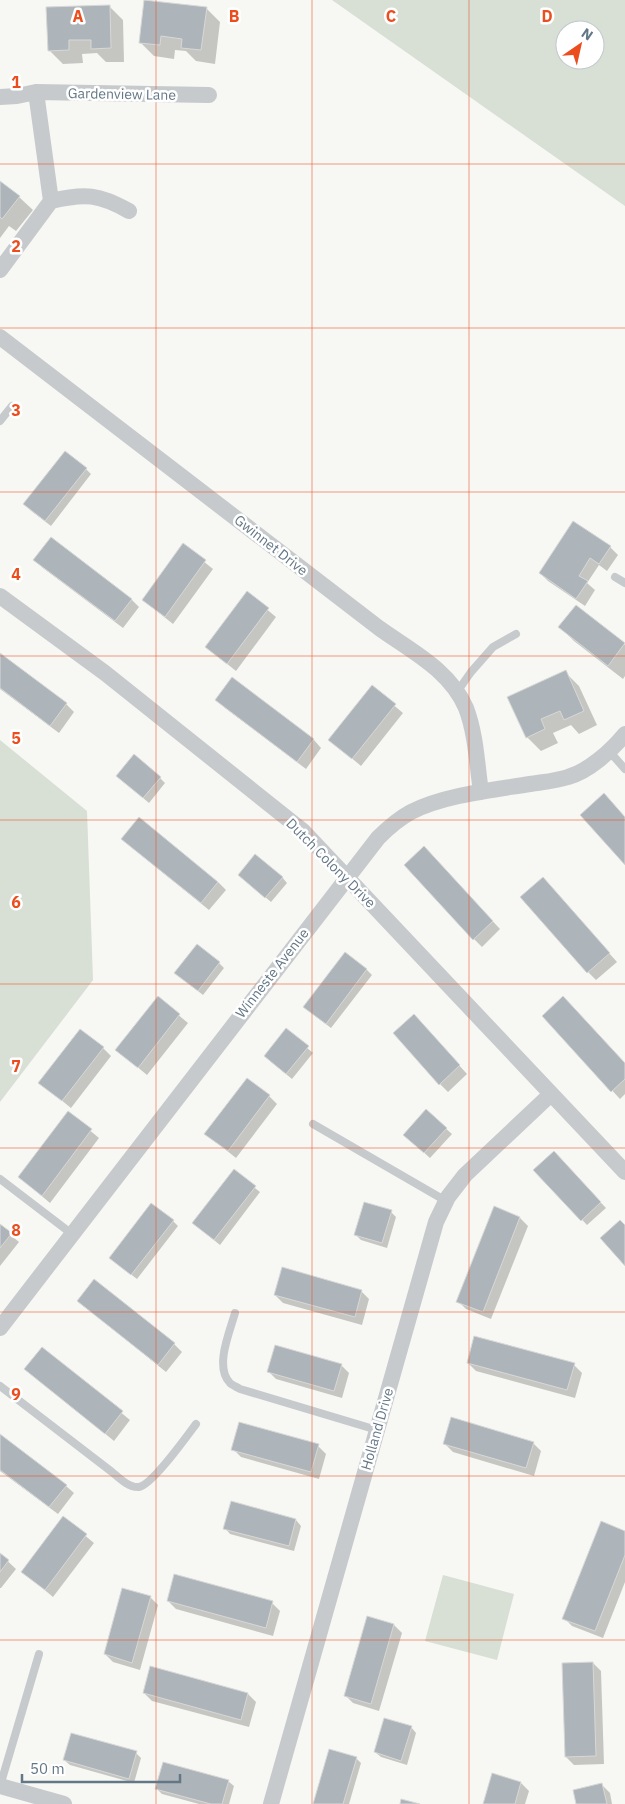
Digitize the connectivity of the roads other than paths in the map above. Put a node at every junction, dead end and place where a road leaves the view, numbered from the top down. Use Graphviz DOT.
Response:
graph roads {
  1 [pos="36,92"];
  2 [pos="209,95"];
  3 [pos="0,97"];
  4 [pos="51,201"];
  5 [pos="130,211"];
  6 [pos="0,270"];
  7 [pos="0,337"];
  8 [pos="12,406"];
  9 [pos="0,421"];
  10 [pos="615,577"];
  11 [pos="625,583"];
  12 [pos="0,596"];
  13 [pos="516,634"];
  14 [pos="457,692"];
  15 [pos="625,734"];
  16 [pos="609,752"];
  17 [pos="625,769"];
  18 [pos="482,792"];
  19 [pos="346,877"];
  20 [pos="551,1094"];
  21 [pos="314,1124"];
  22 [pos="625,1172"];
  23 [pos="0,1179"];
  24 [pos="446,1201"];
  25 [pos="72,1234"];
  26 [pos="235,1313"];
  27 [pos="0,1328"];
  28 [pos="0,1386"];
  29 [pos="196,1424"];
  30 [pos="377,1430"];
  31 [pos="38,1654"];
  32 [pos="0,1786"];
  33 [pos="64,1804"];
  34 [pos="270,1804"];
  1 -- 2 [label="street, Gardenview Lane"];
  1 -- 3 [label="street, Gardenview Lane"];
  1 -- 4 [label="street"];
  4 -- 5 [label="street"];
  4 -- 6 [label="street"];
  7 -- 14 [label="street, Gwinnet Drive"];
  8 -- 9 [label="lane"];
  10 -- 11 [label="lane"];
  12 -- 19 [label="street, Dutch Colony Drive"];
  13 -- 14 [label="lane"];
  14 -- 18 [label="street, Gwinnet Drive"];
  15 -- 16 [label="street, Winneste Avenue"];
  16 -- 17 [label="lane"];
  16 -- 18 [label="street, Winneste Avenue"];
  18 -- 19 [label="street, Winneste Avenue"];
  19 -- 20 [label="street, Dutch Colony Drive"];
  19 -- 25 [label="street, Winneste Avenue"];
  20 -- 22 [label="street, Dutch Colony Drive"];
  20 -- 24 [label="street, Holland Drive"];
  21 -- 24 [label="lane"];
  23 -- 25 [label="lane"];
  24 -- 30 [label="street, Holland Drive"];
  25 -- 27 [label="street, Winneste Avenue"];
  26 -- 30 [label="lane"];
  28 -- 29 [label="lane"];
  30 -- 34 [label="street, Holland Drive"];
  31 -- 32 [label="lane"];
  32 -- 33 [label="street"];
}
